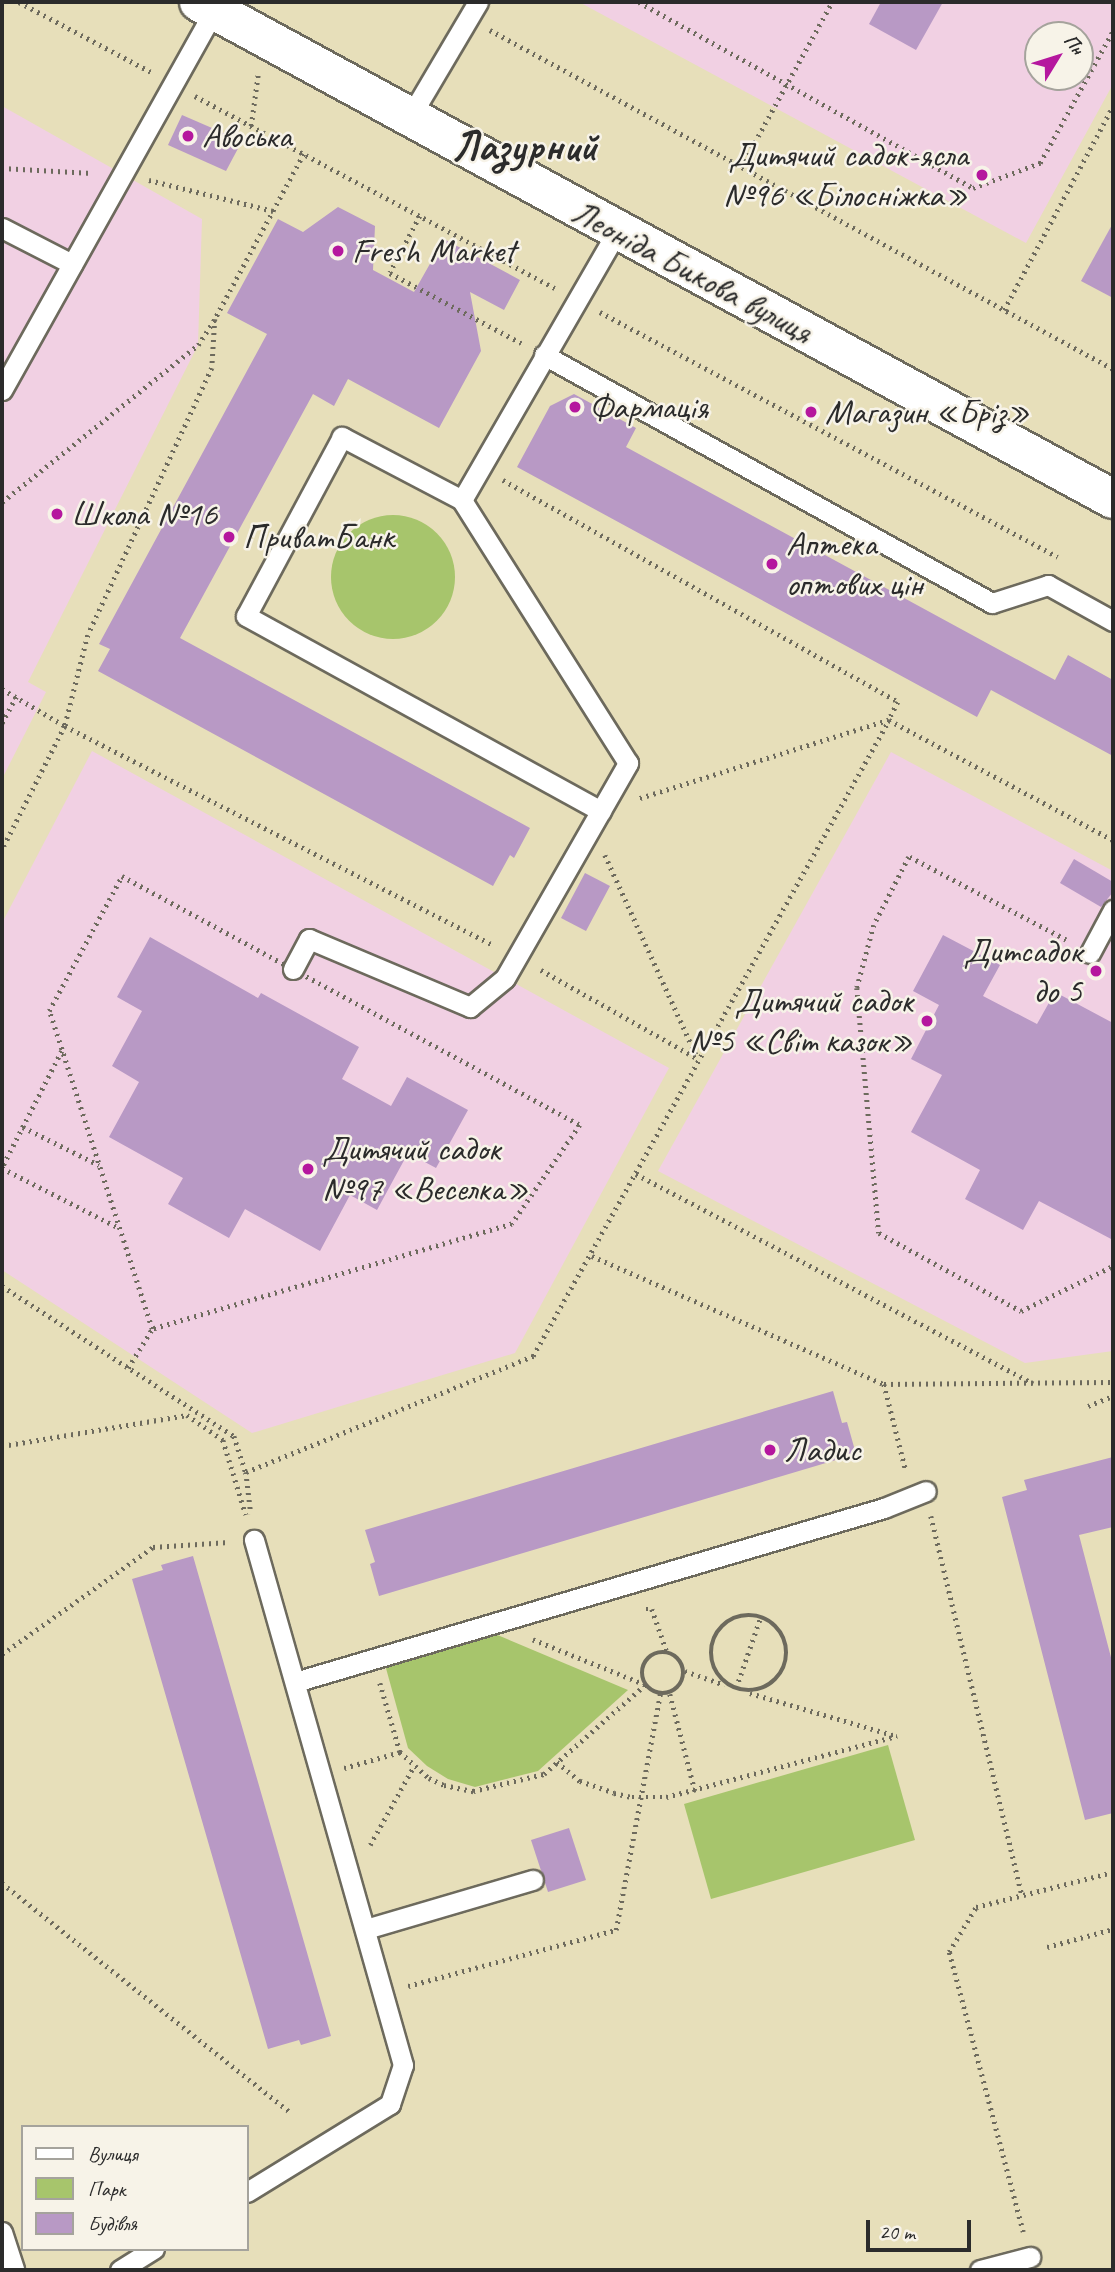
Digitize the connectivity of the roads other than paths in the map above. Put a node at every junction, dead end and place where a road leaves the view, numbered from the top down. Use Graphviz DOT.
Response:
graph roads {
  1 [pos="206,6"];
  2 [pos="473,10"];
  3 [pos="410,117"];
  4 [pos="2,228"];
  5 [pos="617,231"];
  6 [pos="72,264"];
  7 [pos="544,355"];
  8 [pos="2,390"];
  9 [pos="1113,499"];
  10 [pos="462,500"];
  11 [pos="1113,621"];
  12 [pos="596,818"];
  13 [pos="1113,910"];
  14 [pos="1090,953"];
  15 [pos="293,969"];
  16 [pos="926,1491"];
  17 [pos="254,1540"];
  18 [pos="295,1682"];
  19 [pos="533,1880"];
  20 [pos="366,1929"];
  21 [pos="248,2191"];
  22 [pos="2,2232"];
  23 [pos="151,2251"];
  24 [pos="1030,2257"];
  25 [pos="14,2270"];
  26 [pos="120,2270"];
  27 [pos="980,2270"];
  1 -- 3 [label="street, Леоніда Бикова вулиця"];
  1 -- 6 [label="lane"];
  2 -- 3 [label="lane"];
  3 -- 5 [label="street, Леоніда Бикова вулиця"];
  4 -- 6 [label="lane"];
  5 -- 7 [label="lane"];
  5 -- 9 [label="street, Леоніда Бикова вулиця"];
  6 -- 8 [label="lane"];
  7 -- 10 [label="lane"];
  7 -- 11 [label="lane"];
  10 -- 12 [label="lane"];
  10 -- 12 [label="lane"];
  12 -- 15 [label="lane"];
  13 -- 14 [label="lane"];
  16 -- 18 [label="lane"];
  17 -- 18 [label="lane"];
  18 -- 20 [label="lane"];
  19 -- 20 [label="lane"];
  20 -- 21 [label="lane"];
  22 -- 25 [label="lane"];
  23 -- 26 [label="lane"];
  24 -- 27 [label="lane"];
}
